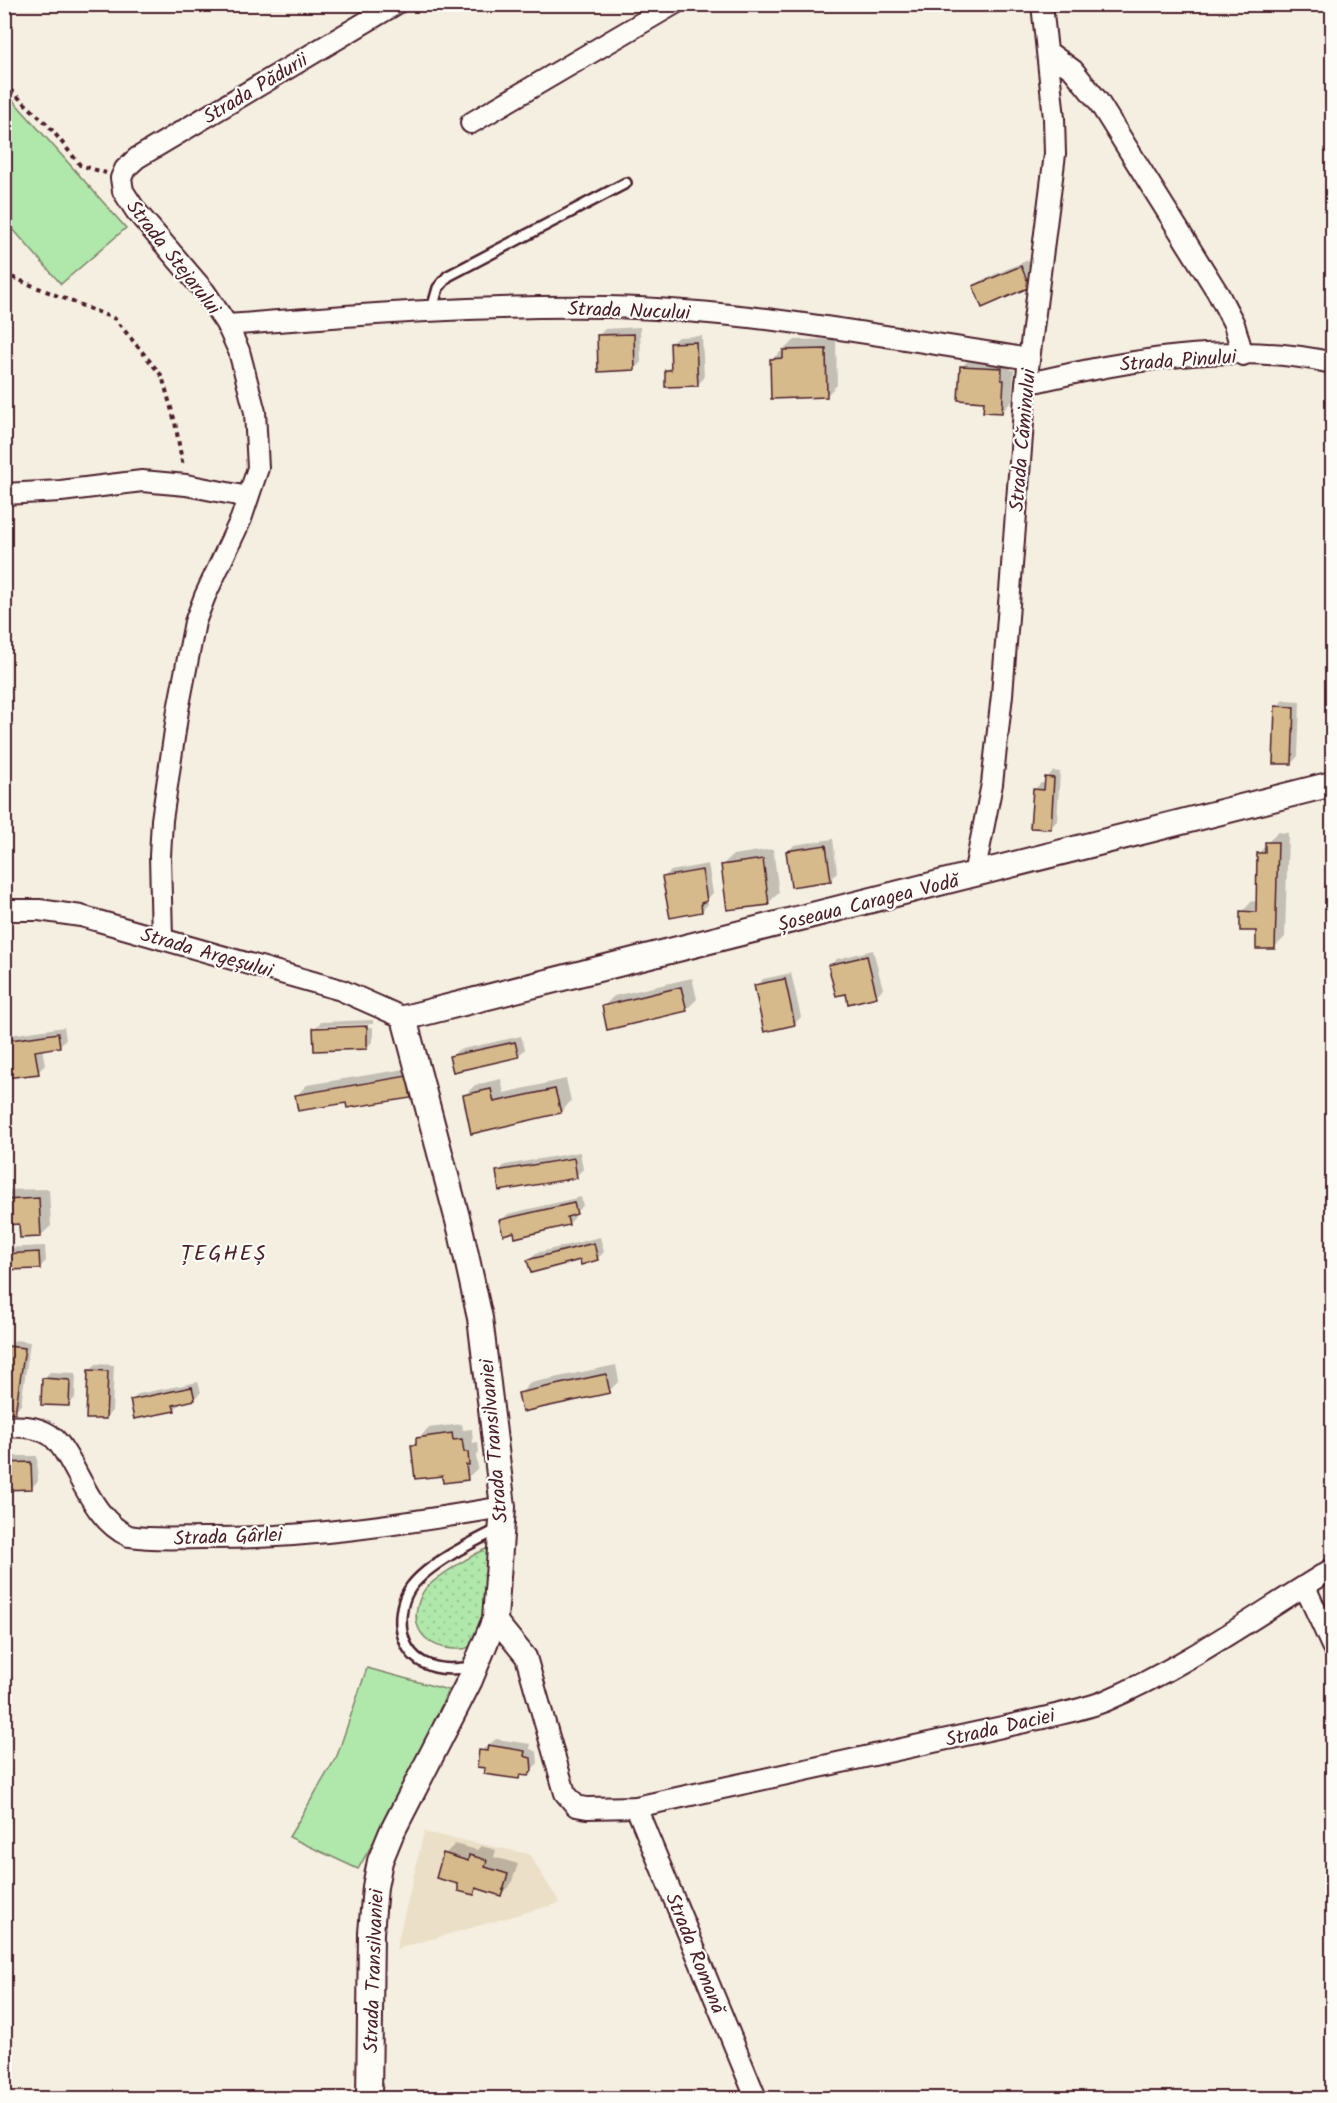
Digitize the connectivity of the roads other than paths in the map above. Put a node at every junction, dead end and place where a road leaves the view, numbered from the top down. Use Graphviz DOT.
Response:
graph roads {
  1 [pos="396,4"];
  2 [pos="674,4"];
  3 [pos="1042,4"];
  4 [pos="1048,52"];
  5 [pos="471,123"];
  6 [pos="121,177"];
  7 [pos="626,183"];
  8 [pos="432,309"];
  9 [pos="226,325"];
  10 [pos="1244,355"];
  11 [pos="1029,359"];
  12 [pos="1332,363"];
  13 [pos="1026,384"];
  14 [pos="4,494"];
  15 [pos="248,497"];
  16 [pos="1332,784"];
  17 [pos="974,875"];
  18 [pos="4,910"];
  19 [pos="162,939"];
  20 [pos="404,1018"];
  21 [pos="4,1427"];
  22 [pos="502,1517"];
  23 [pos="1332,1569"];
  24 [pos="1305,1587"];
  25 [pos="495,1619"];
  26 [pos="1332,1646"];
  27 [pos="475,1667"];
  28 [pos="636,1807"];
  29 [pos="369,2098"];
  30 [pos="756,2098"];
  1 -- 6 [label="street, Strada Pădurii"];
  2 -- 5 [label="street"];
  3 -- 4 [label="street, Strada Căminului"];
  4 -- 10 [label="street"];
  4 -- 11 [label="street, Strada Căminului"];
  6 -- 9 [label="street, Strada Stejarului"];
  7 -- 8 [label="lane"];
  8 -- 9 [label="street, Strada Nucului"];
  8 -- 11 [label="street, Strada Nucului"];
  9 -- 15 [label="street, Strada Stejarului"];
  10 -- 12 [label="street, Strada Pinului"];
  10 -- 13 [label="street, Strada Pinului"];
  11 -- 13 [label="street, Strada Căminului"];
  13 -- 17 [label="street, Strada Căminului"];
  14 -- 15 [label="street"];
  15 -- 19 [label="street, Strada Stejarului"];
  16 -- 17 [label="street, Șoseaua Caragea Vodă"];
  17 -- 20 [label="street, Șoseaua Caragea Vodă"];
  18 -- 19 [label="street, Strada Argeșului"];
  19 -- 20 [label="street, Strada Argeșului"];
  20 -- 22 [label="street, Strada Transilvaniei"];
  21 -- 22 [label="street, Strada Gârlei"];
  22 -- 25 [label="street, Strada Transilvaniei"];
  22 -- 27 [label="lane"];
  23 -- 24 [label="street, Strada Daciei"];
  24 -- 26 [label="street"];
  24 -- 28 [label="street, Strada Daciei"];
  25 -- 27 [label="street, Strada Transilvaniei"];
  25 -- 28 [label="street, Strada Daciei"];
  27 -- 29 [label="street, Strada Transilvaniei"];
  28 -- 30 [label="street, Strada Romană"];
}
